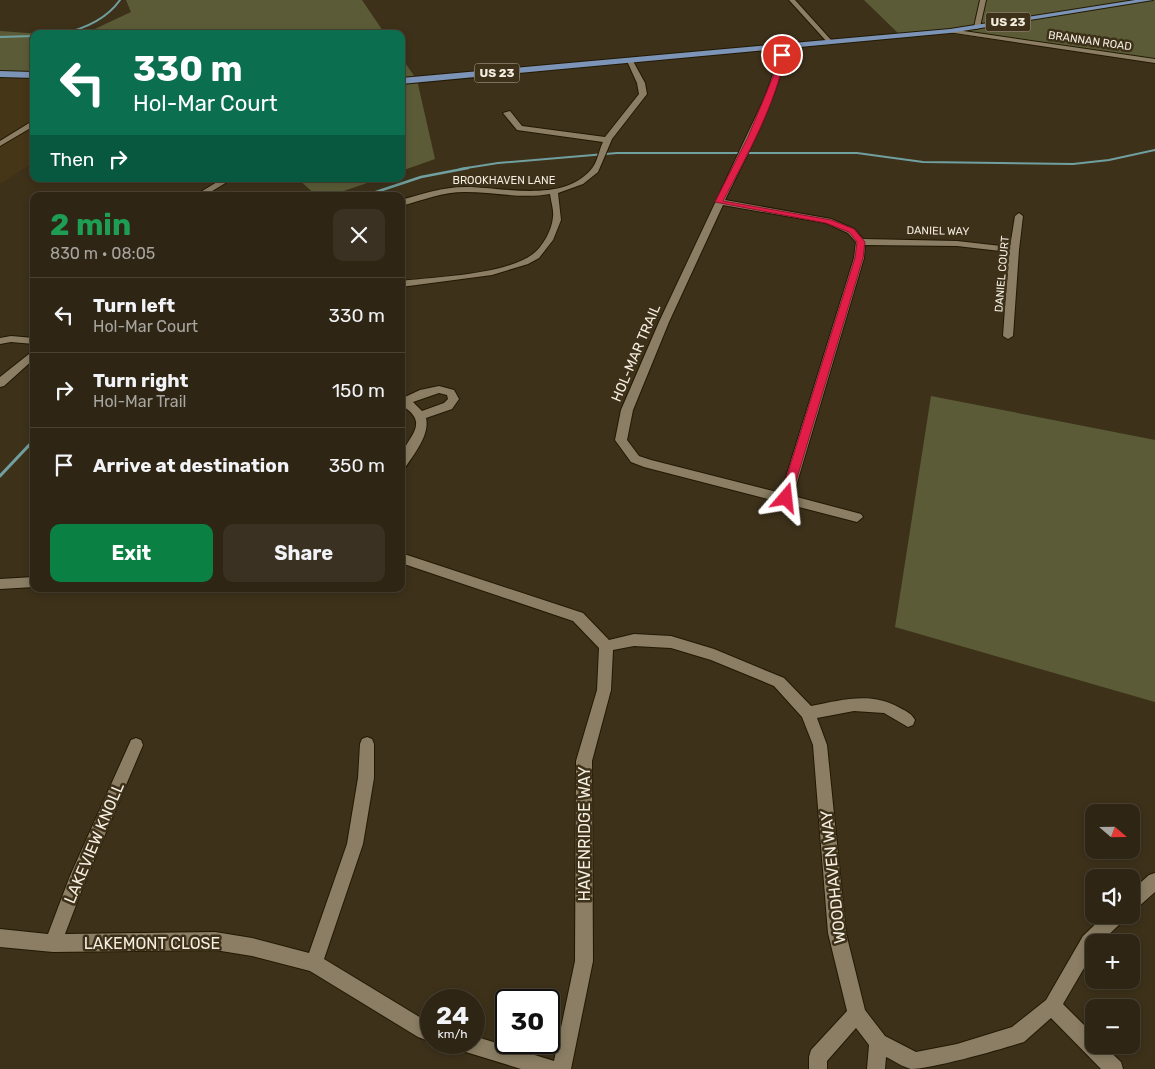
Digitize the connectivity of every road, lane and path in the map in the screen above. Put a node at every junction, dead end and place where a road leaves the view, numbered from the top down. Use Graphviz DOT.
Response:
graph roads {
  1 [pos="792,0"];
  2 [pos="983,0"];
  3 [pos="1150,0"];
  4 [pos="977,27"];
  5 [pos="950,31"];
  6 [pos="830,42"];
  7 [pos="780,46"];
  8 [pos="1155,61"];
  9 [pos="630,62"];
  10 [pos="0,74"];
  11 [pos="30,74"];
  12 [pos="405,81"];
  13 [pos="507,112"];
  14 [pos="30,125"];
  15 [pos="607,140"];
  16 [pos="0,144"];
  17 [pos="223,182"];
  18 [pos="205,192"];
  19 [pos="554,193"];
  20 [pos="405,202"];
  21 [pos="719,202"];
  22 [pos="1019,216"];
  23 [pos="861,242"];
  24 [pos="1014,250"];
  25 [pos="405,283"];
  26 [pos="1008,336"];
  27 [pos="0,341"];
  28 [pos="30,341"];
  29 [pos="30,357"];
  30 [pos="0,383"];
  31 [pos="405,400"];
  32 [pos="405,402"];
  33 [pos="420,416"];
  34 [pos="405,459"];
  35 [pos="786,498"];
  36 [pos="857,517"];
  37 [pos="405,559"];
  38 [pos="30,582"];
  39 [pos="0,584"];
  40 [pos="606,646"];
  41 [pos="808,713"];
  42 [pos="908,720"];
  43 [pos="136,744"];
  44 [pos="367,744"];
  45 [pos="1155,881"];
  46 [pos="1140,894"];
  47 [pos="1108,924"];
  48 [pos="0,938"];
  49 [pos="53,943"];
  50 [pos="314,963"];
  51 [pos="1052,1006"];
  52 [pos="857,1014"];
  53 [pos="420,1029"];
  54 [pos="878,1043"];
  55 [pos="485,1049"];
  56 [pos="551,1069"];
  57 [pos="562,1069"];
  58 [pos="818,1069"];
  59 [pos="876,1069"];
  60 [pos="1114,1069"];
  1 -- 6 [label="street"];
  2 -- 4 [label="street"];
  3 -- 4 [label="main road, US 23"];
  4 -- 5 [label="main road, US 23"];
  5 -- 6 [label="main road, US 23"];
  5 -- 8 [label="street, BRANNAN ROAD"];
  6 -- 7 [label="main road, US 23"];
  7 -- 9 [label="main road, US 23"];
  7 -- 21 [label="street, HOL-MAR TRAIL"];
  9 -- 12 [label="main road, US 23"];
  9 -- 15 [label="street, BROOKHAVEN LANE"];
  10 -- 11 [label="main road"];
  13 -- 15 [label="street"];
  14 -- 16 [label="street"];
  15 -- 19 [label="street, BROOKHAVEN LANE"];
  17 -- 18 [label="street"];
  19 -- 20 [label="street, BROOKHAVEN LANE"];
  19 -- 25 [label="street"];
  21 -- 23 [label="street"];
  21 -- 35 [label="street, HOL-MAR TRAIL"];
  22 -- 24 [label="street, DANIEL COURT"];
  23 -- 24 [label="street, DANIEL WAY"];
  23 -- 35 [label="street"];
  24 -- 26 [label="street, DANIEL COURT"];
  27 -- 28 [label="street"];
  29 -- 30 [label="street"];
  31 -- 33 [label="street"];
  32 -- 33 [label="street"];
  33 -- 34 [label="street"];
  35 -- 36 [label="street, HOL-MAR TRAIL"];
  37 -- 40 [label="street"];
  38 -- 39 [label="street"];
  40 -- 41 [label="street, WOODHAVEN WAY"];
  40 -- 57 [label="street, HAVENRIDGE WAY"];
  41 -- 42 [label="street"];
  41 -- 52 [label="street, WOODHAVEN WAY"];
  43 -- 49 [label="street, LAKEVIEW KNOLL"];
  44 -- 50 [label="street"];
  45 -- 46 [label="street"];
  47 -- 51 [label="street, WOODHAVEN WAY"];
  48 -- 49 [label="street, LAKEMONT CLOSE"];
  49 -- 50 [label="street, LAKEMONT CLOSE"];
  50 -- 53 [label="street, LAKEMONT CLOSE"];
  51 -- 54 [label="street, WOODHAVEN WAY"];
  51 -- 60 [label="street"];
  52 -- 54 [label="street, WOODHAVEN WAY"];
  52 -- 58 [label="street"];
  54 -- 59 [label="street"];
  55 -- 56 [label="street"];
}
